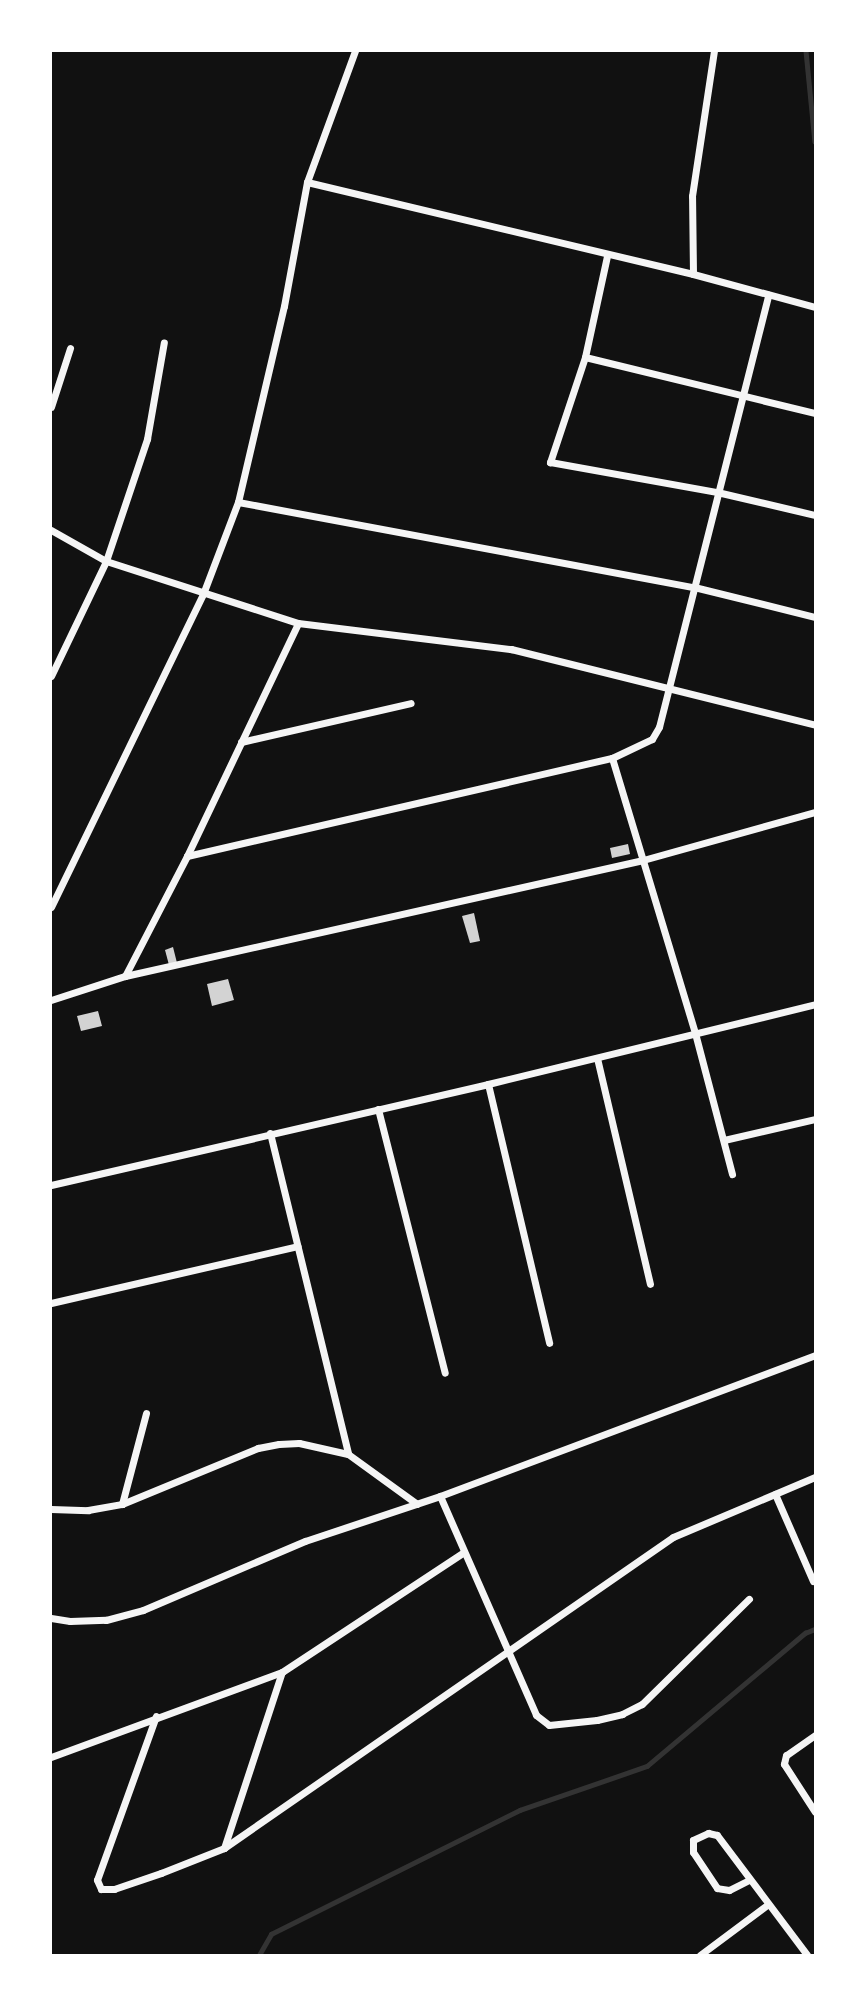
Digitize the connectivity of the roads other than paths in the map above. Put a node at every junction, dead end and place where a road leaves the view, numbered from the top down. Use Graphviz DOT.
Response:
graph roads {
  1 [pos="355,51"];
  2 [pos="714,51"];
  3 [pos="307,182"];
  4 [pos="607,256"];
  5 [pos="693,274"];
  6 [pos="768,295"];
  7 [pos="815,307"];
  8 [pos="164,342"];
  9 [pos="70,348"];
  10 [pos="585,357"];
  11 [pos="745,394"];
  12 [pos="51,407"];
  13 [pos="815,413"];
  14 [pos="717,492"];
  15 [pos="238,502"];
  16 [pos="815,515"];
  17 [pos="51,530"];
  18 [pos="106,561"];
  19 [pos="694,587"];
  20 [pos="203,594"];
  21 [pos="815,617"];
  22 [pos="298,623"];
  23 [pos="51,676"];
  24 [pos="667,690"];
  25 [pos="411,703"];
  26 [pos="815,725"];
  27 [pos="241,742"];
  28 [pos="612,758"];
  29 [pos="815,812"];
  30 [pos="187,856"];
  31 [pos="643,860"];
  32 [pos="51,907"];
  33 [pos="125,976"];
  34 [pos="51,1000"];
  35 [pos="815,1004"];
  36 [pos="695,1033"];
  37 [pos="597,1058"];
  38 [pos="488,1084"];
  39 [pos="377,1109"];
  40 [pos="815,1118"];
  41 [pos="270,1133"];
  42 [pos="724,1140"];
  43 [pos="732,1174"];
  44 [pos="51,1185"];
  45 [pos="297,1246"];
  46 [pos="650,1284"];
  47 [pos="51,1303"];
  48 [pos="549,1343"];
  49 [pos="815,1355"];
  50 [pos="445,1373"];
  51 [pos="146,1413"];
  52 [pos="348,1454"];
  53 [pos="815,1477"];
  54 [pos="775,1494"];
  55 [pos="440,1496"];
  56 [pos="122,1504"];
  57 [pos="417,1504"];
  58 [pos="51,1509"];
  59 [pos="464,1552"];
  60 [pos="813,1581"];
  61 [pos="749,1599"];
  62 [pos="51,1618"];
  63 [pos="509,1652"];
  64 [pos="282,1672"];
  65 [pos="156,1716"];
  66 [pos="815,1735"];
  67 [pos="51,1757"];
  68 [pos="815,1812"];
  69 [pos="224,1848"];
  70 [pos="749,1880"];
  71 [pos="767,1905"];
  72 [pos="700,1955"];
  73 [pos="807,1955"];
  1 -- 3 [label="street"];
  2 -- 5 [label="street"];
  3 -- 4 [label="street"];
  3 -- 15 [label="street"];
  4 -- 5 [label="street"];
  4 -- 10 [label="street"];
  5 -- 6 [label="street"];
  6 -- 7 [label="street"];
  6 -- 11 [label="street"];
  8 -- 18 [label="street"];
  9 -- 12 [label="street"];
  10 -- 11 [label="street"];
  10 -- 14 [label="street"];
  11 -- 13 [label="street"];
  11 -- 14 [label="street"];
  14 -- 16 [label="street"];
  14 -- 19 [label="street"];
  15 -- 19 [label="street"];
  15 -- 20 [label="street"];
  17 -- 18 [label="street"];
  18 -- 20 [label="street"];
  18 -- 23 [label="street"];
  19 -- 21 [label="street"];
  19 -- 24 [label="street"];
  20 -- 22 [label="street"];
  20 -- 32 [label="street"];
  22 -- 24 [label="street"];
  22 -- 27 [label="street"];
  24 -- 26 [label="street"];
  24 -- 28 [label="street"];
  25 -- 27 [label="street"];
  27 -- 30 [label="street"];
  28 -- 30 [label="street"];
  28 -- 31 [label="street"];
  29 -- 31 [label="street"];
  30 -- 33 [label="street"];
  31 -- 33 [label="street"];
  31 -- 36 [label="street"];
  33 -- 34 [label="street"];
  35 -- 36 [label="street"];
  36 -- 37 [label="street"];
  36 -- 42 [label="street"];
  37 -- 38 [label="street"];
  37 -- 46 [label="street"];
  38 -- 39 [label="street"];
  38 -- 48 [label="street"];
  39 -- 41 [label="street"];
  39 -- 50 [label="street"];
  40 -- 42 [label="street"];
  41 -- 44 [label="street"];
  41 -- 45 [label="street"];
  42 -- 43 [label="street"];
  45 -- 47 [label="street"];
  45 -- 52 [label="street"];
  49 -- 55 [label="street"];
  51 -- 56 [label="street"];
  52 -- 56 [label="street"];
  52 -- 57 [label="street"];
  53 -- 54 [label="street"];
  54 -- 60 [label="street"];
  54 -- 63 [label="street"];
  55 -- 57 [label="street"];
  55 -- 59 [label="street"];
  56 -- 58 [label="street"];
  57 -- 62 [label="street"];
  59 -- 63 [label="street"];
  59 -- 64 [label="street"];
  61 -- 63 [label="street"];
  63 -- 69 [label="street"];
  64 -- 65 [label="street"];
  64 -- 69 [label="street"];
  65 -- 67 [label="street"];
  65 -- 69 [label="street"];
  66 -- 68 [label="street"];
  70 -- 70 [label="street"];
  70 -- 71 [label="street"];
  71 -- 72 [label="street"];
  71 -- 73 [label="street"];
}
